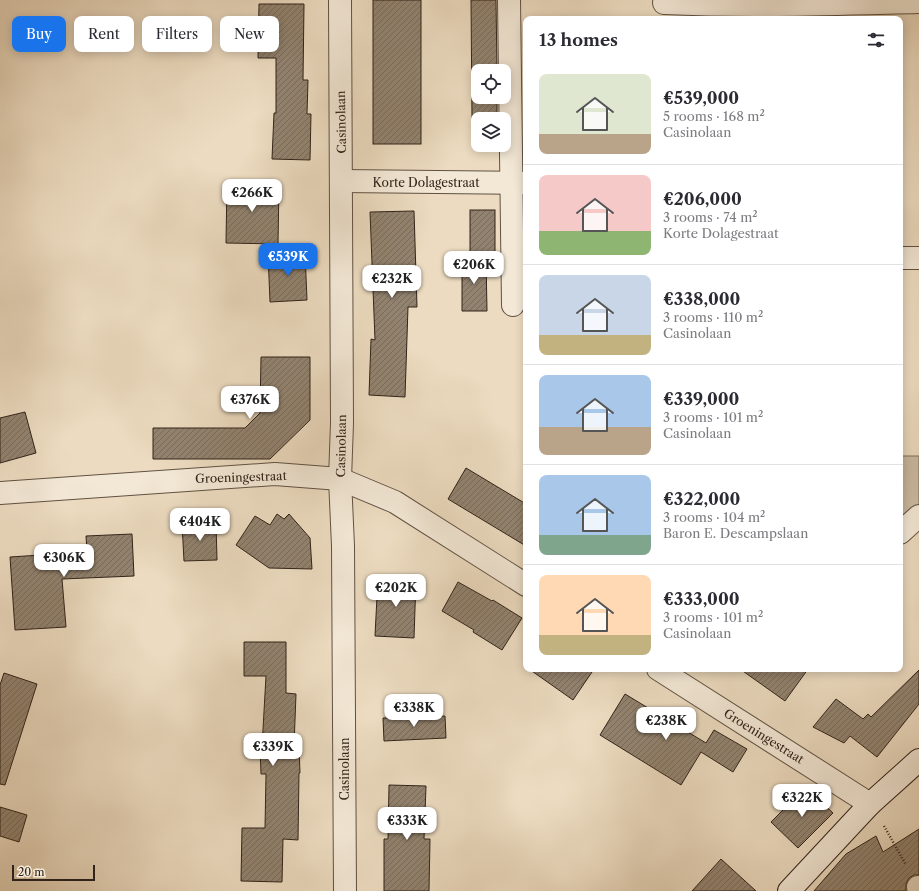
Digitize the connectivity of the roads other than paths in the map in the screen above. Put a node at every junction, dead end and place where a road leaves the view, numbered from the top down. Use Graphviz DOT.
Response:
graph roads {
  1 [pos="340,0"];
  2 [pos="509,0"];
  3 [pos="919,2"];
  4 [pos="664,7"];
  5 [pos="851,11"];
  6 [pos="700,12"];
  7 [pos="342,181"];
  8 [pos="518,183"];
  9 [pos="903,258"];
  10 [pos="919,258"];
  11 [pos="513,306"];
  12 [pos="340,479"];
  13 [pos="0,493"];
  14 [pos="919,516"];
  15 [pos="903,530"];
  16 [pos="523,583"];
  17 [pos="663,672"];
  18 [pos="919,760"];
  19 [pos="870,804"];
  20 [pos="345,891"];
  21 [pos="789,891"];
  1 -- 7 [label="street, Casinolaan"];
  2 -- 8 [label="street"];
  3 -- 5 [label="street"];
  4 -- 6 [label="street"];
  5 -- 6 [label="street"];
  7 -- 8 [label="street, Korte Dolagestraat"];
  7 -- 12 [label="street, Casinolaan"];
  8 -- 11 [label="street"];
  9 -- 10 [label="street"];
  12 -- 13 [label="street, Groeningestraat"];
  12 -- 16 [label="street, Groeningestraat"];
  12 -- 20 [label="street, Casinolaan"];
  14 -- 15 [label="street"];
  17 -- 19 [label="street, Groeningestraat"];
  18 -- 19 [label="street"];
  19 -- 21 [label="street"];
}
